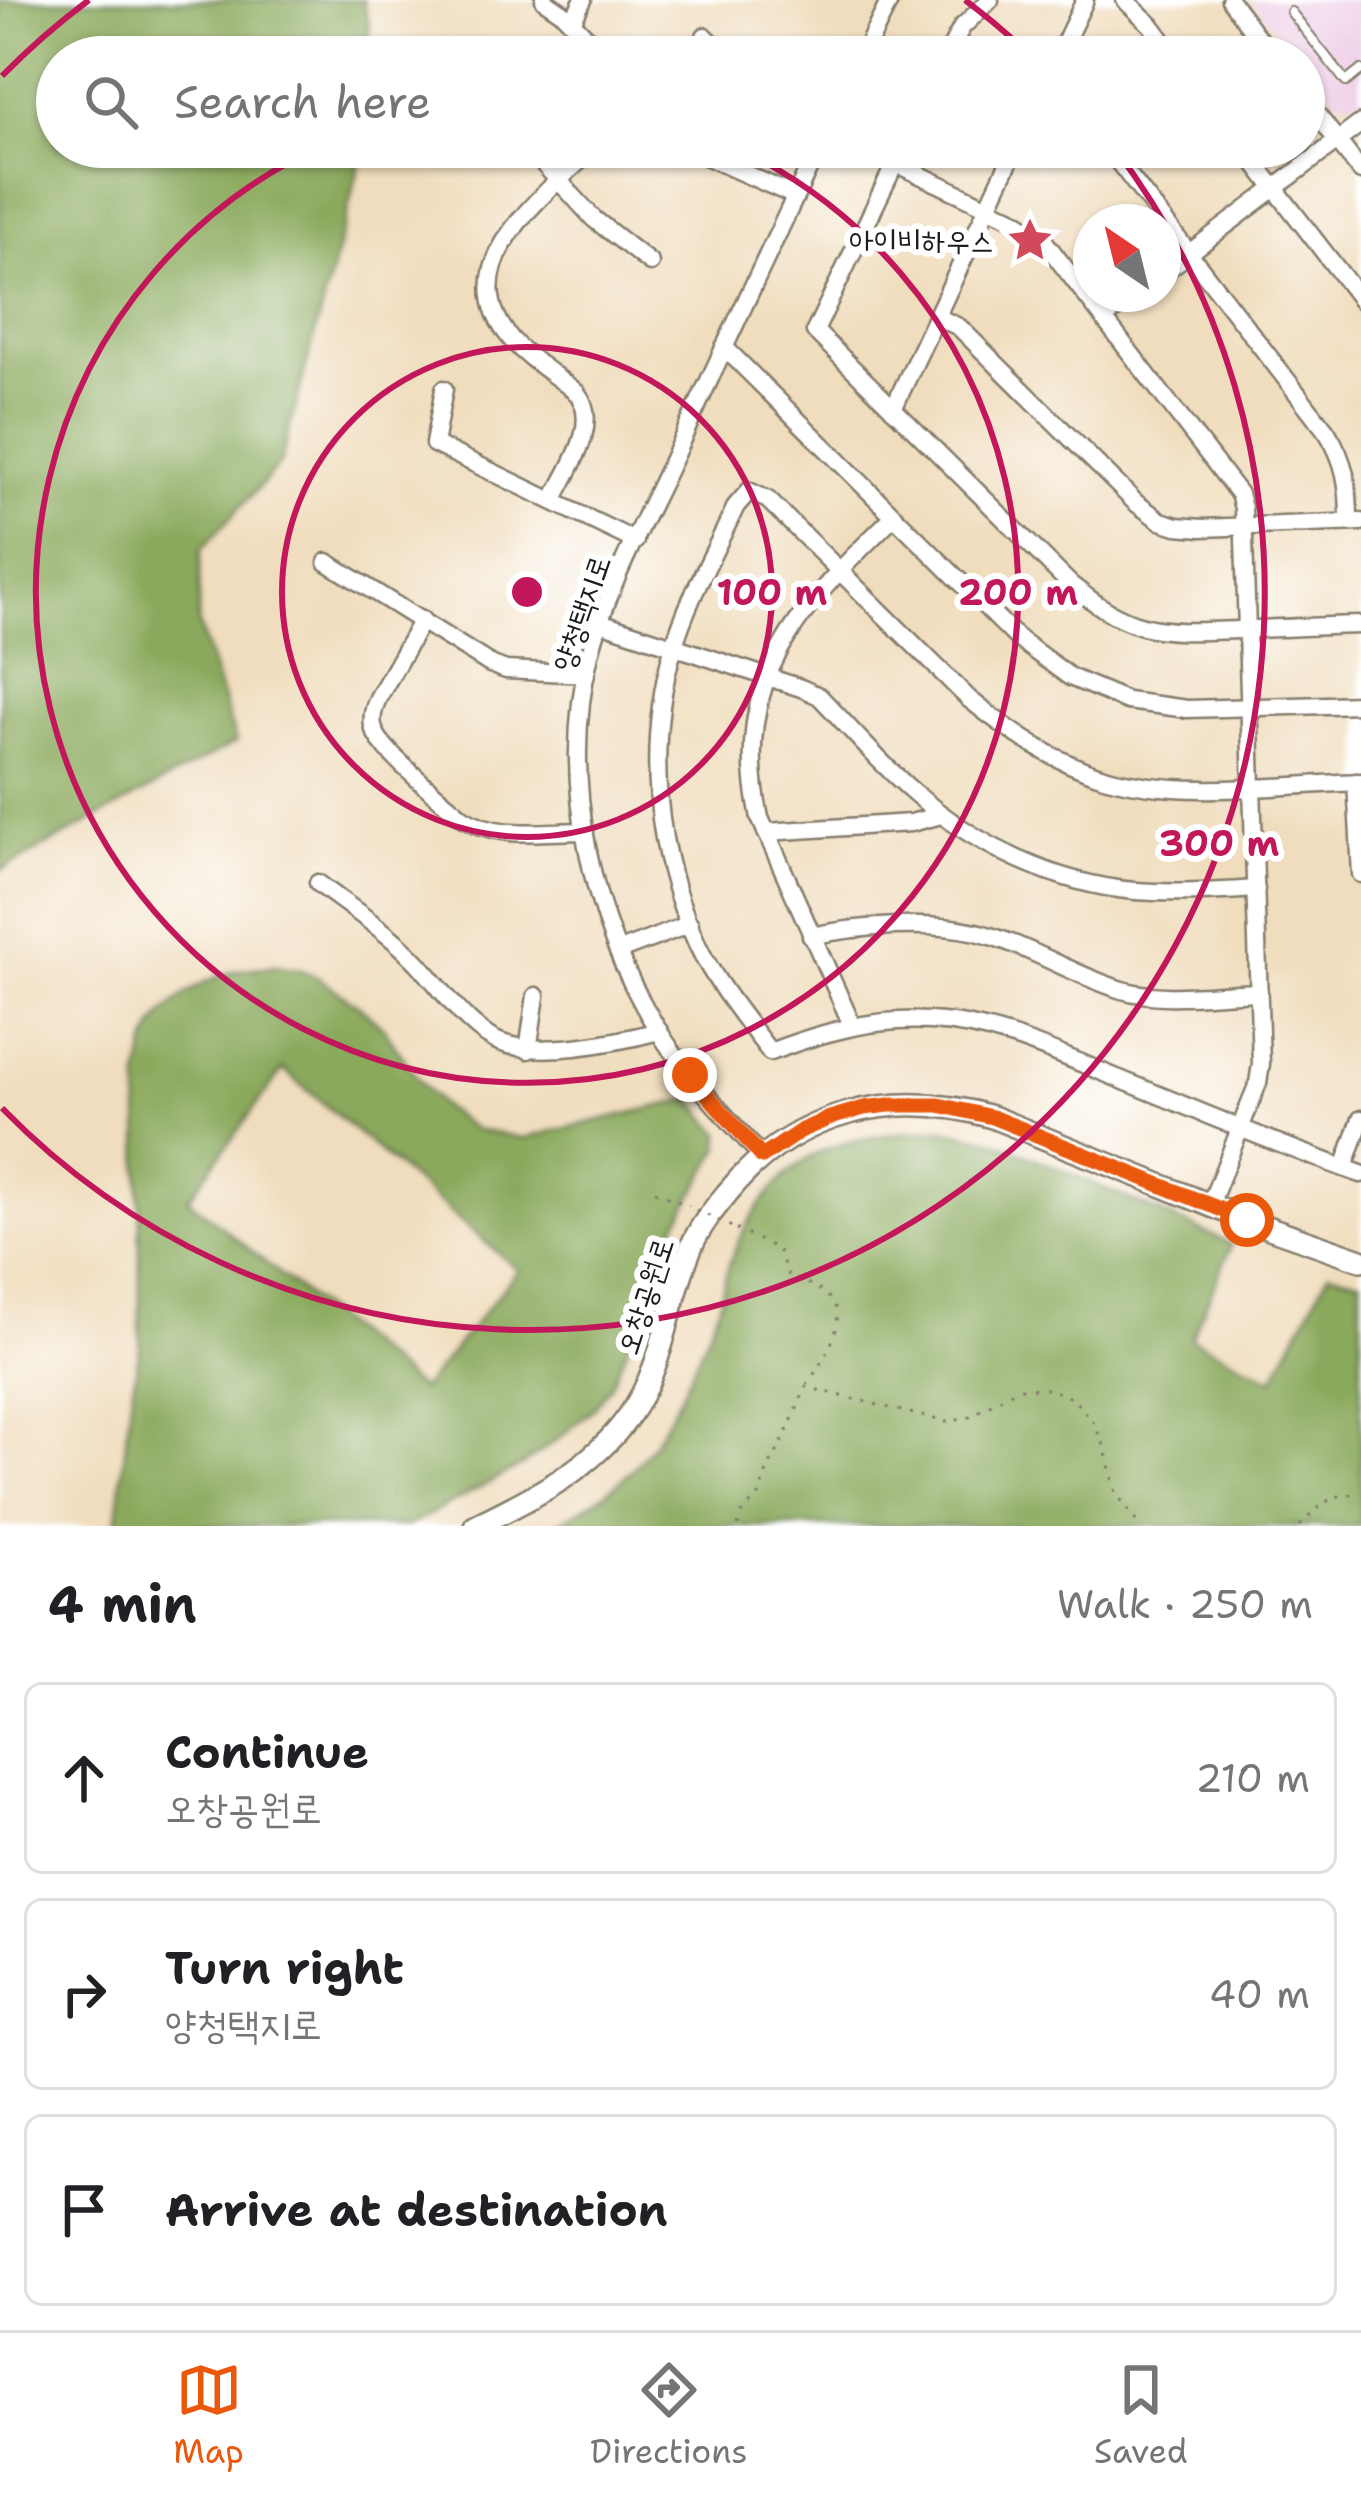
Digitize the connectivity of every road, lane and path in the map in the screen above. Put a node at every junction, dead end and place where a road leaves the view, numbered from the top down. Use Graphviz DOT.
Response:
graph roads {
  1 [pos="544,0"];
  2 [pos="584,0"];
  3 [pos="890,0"];
  4 [pos="990,0"];
  5 [pos="1085,0"];
  6 [pos="1125,0"];
  7 [pos="1230,0"];
  8 [pos="1292,12"];
  9 [pos="572,22"];
  10 [pos="586,36"];
  11 [pos="872,36"];
  12 [pos="957,36"];
  13 [pos="1068,36"];
  14 [pos="1159,36"];
  15 [pos="1257,36"];
  16 [pos="1311,36"];
  17 [pos="1325,55"];
  18 [pos="1361,70"];
  19 [pos="1361,123"];
  20 [pos="1325,125"];
  21 [pos="1337,141"];
  22 [pos="1325,150"];
  23 [pos="547,168"];
  24 [pos="573,168"];
  25 [pos="732,168"];
  26 [pos="809,168"];
  27 [pos="893,168"];
  28 [pos="921,168"];
  29 [pos="1006,168"];
  30 [pos="1123,168"];
  31 [pos="1259,168"];
  32 [pos="1301,168"];
  33 [pos="1361,172"];
  34 [pos="559,181"];
  35 [pos="1275,188"];
  36 [pos="795,196"];
  37 [pos="988,207"];
  38 [pos="1189,254"];
  39 [pos="1181,260"];
  40 [pos="650,263"];
  41 [pos="1361,300"];
  42 [pos="1112,312"];
  43 [pos="937,316"];
  44 [pos="1104,318"];
  45 [pos="724,347"];
  46 [pos="444,389"];
  47 [pos="893,409"];
  48 [pos="553,501"];
  49 [pos="893,517"];
  50 [pos="1355,522"];
  51 [pos="1244,526"];
  52 [pos="635,541"];
  53 [pos="327,562"];
  54 [pos="839,571"];
  55 [pos="422,620"];
  56 [pos="600,622"];
  57 [pos="1361,625"];
  58 [pos="1248,629"];
  59 [pos="674,647"];
  60 [pos="586,674"];
  61 [pos="767,678"];
  62 [pos="1361,704"];
  63 [pos="1251,707"];
  64 [pos="1358,782"];
  65 [pos="1253,786"];
  66 [pos="941,814"];
  67 [pos="585,831"];
  68 [pos="766,832"];
  69 [pos="1361,874"];
  70 [pos="318,883"];
  71 [pos="1256,890"];
  72 [pos="690,924"];
  73 [pos="812,936"];
  74 [pos="619,951"];
  75 [pos="1259,992"];
  76 [pos="536,996"];
  77 [pos="852,1025"];
  78 [pos="658,1031"];
  79 [pos="528,1050"];
  80 [pos="1361,1119"];
  81 [pos="1240,1129"];
  82 [pos="762,1157"];
  83 [pos="1353,1171"];
  84 [pos="655,1191"];
  85 [pos="1210,1204"];
  86 [pos="1361,1260"];
  87 [pos="806,1387"];
  88 [pos="1361,1496"];
  89 [pos="475,1526"];
  90 [pos="738,1526"];
  91 [pos="1141,1526"];
  92 [pos="1300,1526"];
  1 -- 9 [label="street"];
  2 -- 9 [label="street"];
  3 -- 11 [label="street"];
  4 -- 12 [label="street"];
  5 -- 13 [label="street"];
  6 -- 14 [label="street"];
  7 -- 15 [label="street"];
  8 -- 16 [label="lane"];
  9 -- 10 [label="street"];
  17 -- 18 [label="lane"];
  19 -- 21 [label="street"];
  20 -- 21 [label="street"];
  21 -- 22 [label="street"];
  21 -- 33 [label="street"];
  23 -- 34 [label="street"];
  24 -- 34 [label="street"];
  25 -- 36 [label="street"];
  26 -- 36 [label="street, 양청택지로"];
  27 -- 47 [label="street"];
  28 -- 37 [label="street"];
  29 -- 37 [label="street"];
  30 -- 38 [label="street"];
  31 -- 35 [label="street"];
  32 -- 35 [label="street"];
  34 -- 40 [label="street"];
  34 -- 48 [label="street"];
  35 -- 38 [label="street"];
  35 -- 41 [label="street"];
  36 -- 45 [label="street, 양청택지로"];
  37 -- 43 [label="street"];
  37 -- 44 [label="street"];
  38 -- 39 [label="street"];
  38 -- 50 [label="street"];
  42 -- 44 [label="street"];
  43 -- 47 [label="street"];
  43 -- 51 [label="street"];
  44 -- 51 [label="street"];
  45 -- 49 [label="street"];
  45 -- 52 [label="street, 양청택지로"];
  46 -- 48 [label="street"];
  47 -- 58 [label="street"];
  48 -- 52 [label="street"];
  49 -- 54 [label="street"];
  49 -- 63 [label="street"];
  50 -- 51 [label="street"];
  51 -- 58 [label="street"];
  52 -- 56 [label="street, 양청택지로"];
  53 -- 55 [label="street"];
  54 -- 59 [label="street"];
  54 -- 61 [label="street"];
  54 -- 65 [label="street"];
  55 -- 60 [label="street"];
  55 -- 67 [label="street"];
  56 -- 59 [label="street"];
  56 -- 60 [label="street, 양청택지로"];
  57 -- 58 [label="street"];
  58 -- 63 [label="street"];
  59 -- 61 [label="street"];
  59 -- 72 [label="street"];
  60 -- 67 [label="street, 양청택지로"];
  61 -- 66 [label="street"];
  61 -- 68 [label="street"];
  62 -- 63 [label="street"];
  63 -- 65 [label="street"];
  64 -- 65 [label="street"];
  64 -- 69 [label="street"];
  65 -- 71 [label="street"];
  66 -- 68 [label="street"];
  66 -- 71 [label="street"];
  67 -- 74 [label="street, 양청택지로"];
  68 -- 73 [label="street"];
  70 -- 79 [label="street"];
  71 -- 75 [label="street"];
  72 -- 74 [label="street"];
  72 -- 77 [label="street"];
  73 -- 75 [label="street"];
  73 -- 77 [label="street"];
  74 -- 78 [label="street, 양청택지로"];
  75 -- 81 [label="street"];
  76 -- 79 [label="street"];
  77 -- 81 [label="street"];
  78 -- 79 [label="street"];
  78 -- 82 [label="street, 양청택지로"];
  80 -- 83 [label="street"];
  81 -- 83 [label="street"];
  81 -- 85 [label="street"];
  82 -- 85 [label="street, 오창공원로"];
  82 -- 89 [label="street, 오창공원로"];
  84 -- 87 [label="path, bridge"];
  85 -- 86 [label="street, 오창공원로"];
  87 -- 90 [label="path"];
  87 -- 91 [label="path"];
  88 -- 92 [label="path"];
}
